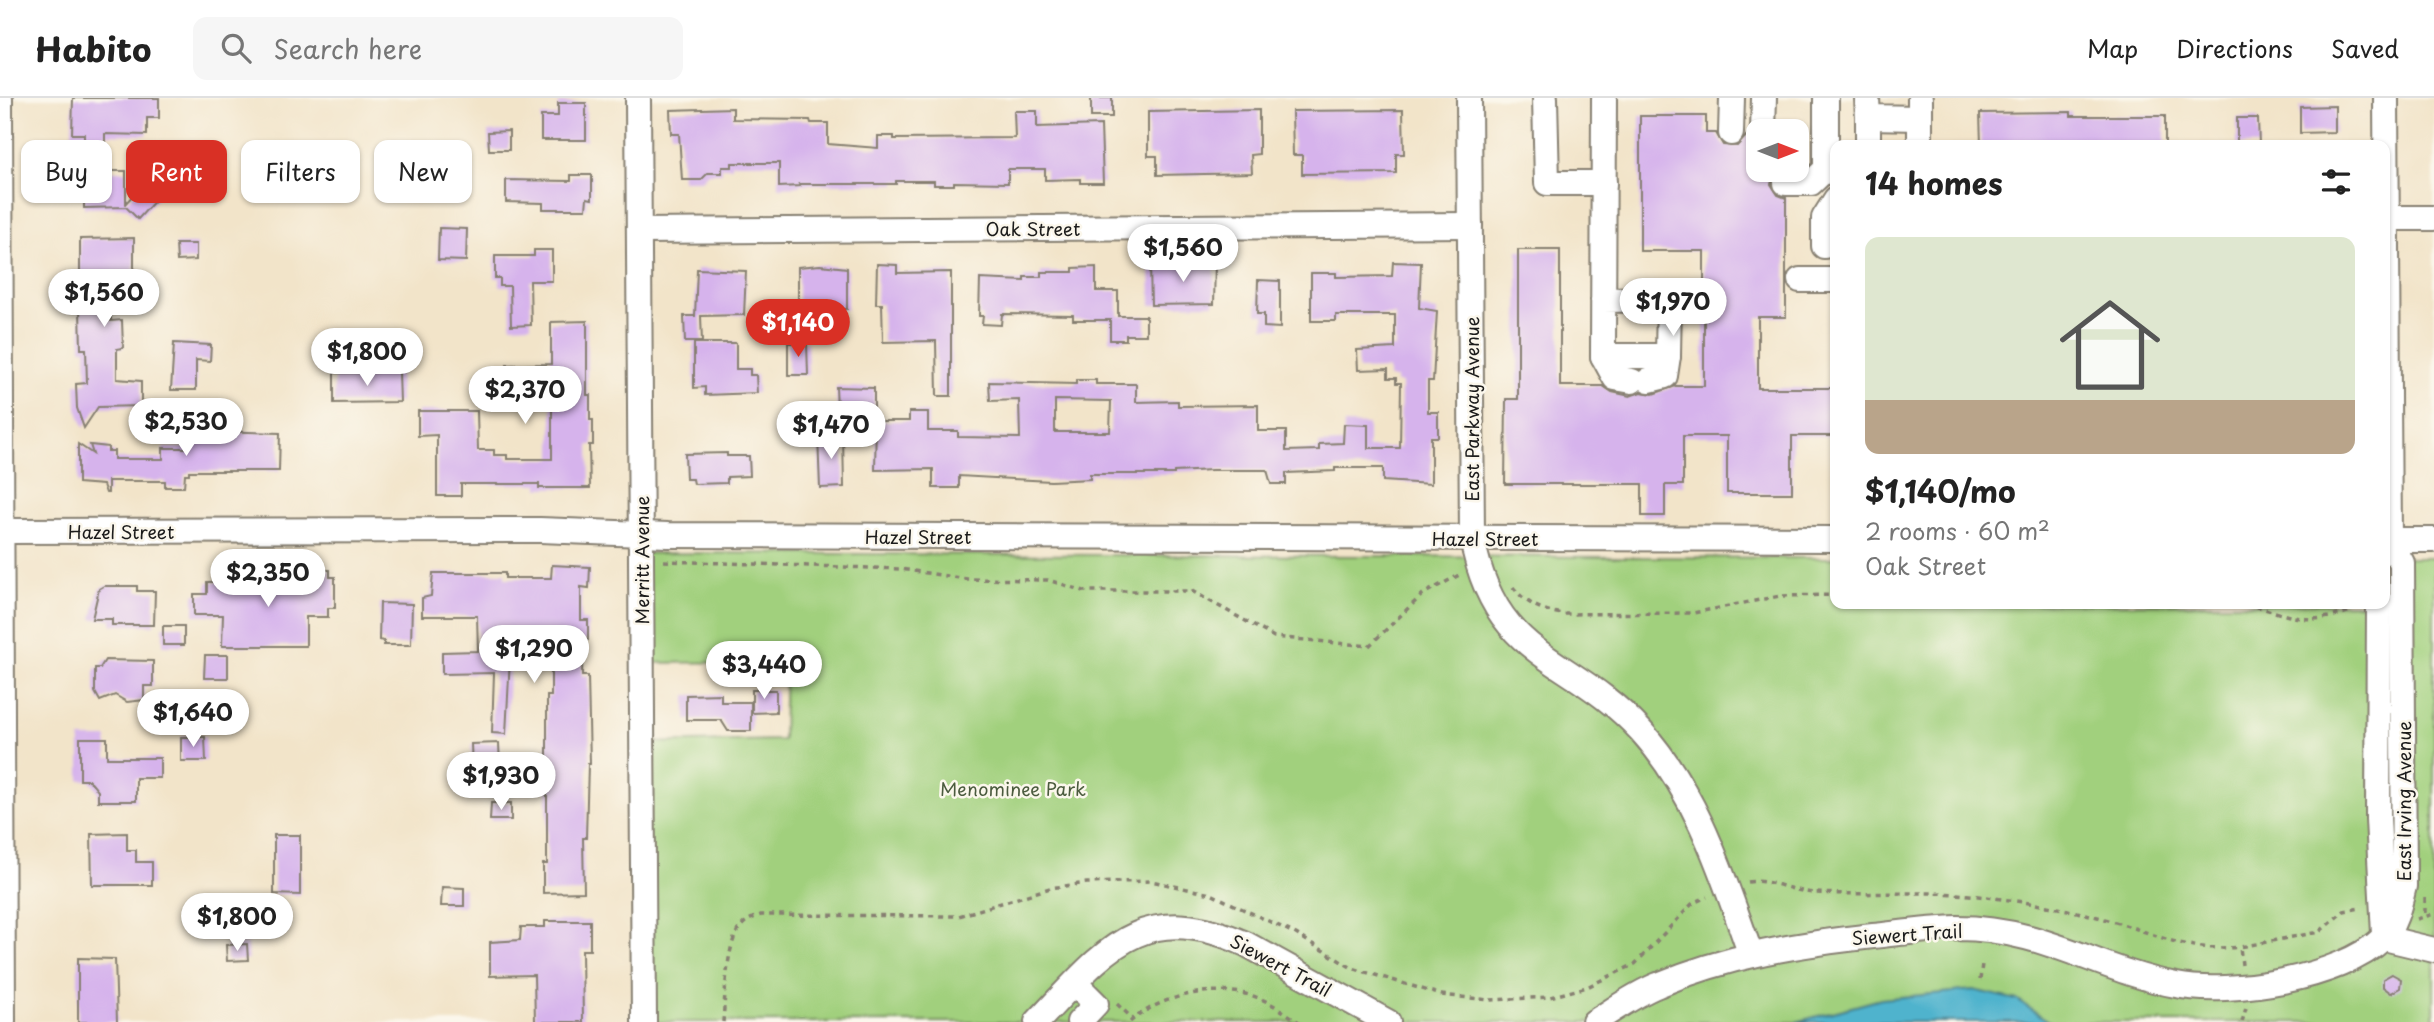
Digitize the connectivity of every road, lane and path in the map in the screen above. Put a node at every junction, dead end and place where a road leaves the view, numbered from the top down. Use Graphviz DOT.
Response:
graph roads {
  1 [pos="0,98"];
  2 [pos="638,98"];
  3 [pos="1469,98"];
  4 [pos="1545,98"];
  5 [pos="1604,98"];
  6 [pos="1732,98"];
  7 [pos="1764,98"];
  8 [pos="1826,98"];
  9 [pos="2386,98"];
  10 [pos="1868,107"];
  11 [pos="1920,108"];
  12 [pos="1763,119"];
  13 [pos="1731,133"];
  14 [pos="1868,140"];
  15 [pos="1920,140"];
  16 [pos="2386,140"];
  17 [pos="1604,183"];
  18 [pos="1786,183"];
  19 [pos="1830,209"];
  20 [pos="2390,218"];
  21 [pos="2434,218"];
  22 [pos="1470,225"];
  23 [pos="639,231"];
  24 [pos="1821,270"];
  25 [pos="1604,300"];
  26 [pos="1604,356"];
  27 [pos="1668,356"];
  28 [pos="1,531"];
  29 [pos="641,533"];
  30 [pos="1472,538"];
  31 [pos="1830,539"];
  32 [pos="2434,540"];
  33 [pos="2390,544"];
  34 [pos="2390,549"];
  35 [pos="663,561"];
  36 [pos="1479,573"];
  37 [pos="1830,595"];
  38 [pos="2262,609"];
  39 [pos="2352,609"];
  40 [pos="2379,609"];
  41 [pos="1727,889"];
  42 [pos="2344,911"];
  43 [pos="2384,938"];
  44 [pos="2241,947"];
  45 [pos="2434,950"];
  46 [pos="1751,955"];
  47 [pos="1982,964"];
  48 [pos="1980,979"];
  49 [pos="1075,983"];
  50 [pos="2243,985"];
  51 [pos="2,1020"];
  52 [pos="644,1022"];
  53 [pos="723,1022"];
  54 [pos="1037,1022"];
  55 [pos="1079,1022"];
  56 [pos="1130,1022"];
  57 [pos="1299,1022"];
  58 [pos="1388,1022"];
  59 [pos="1594,1022"];
  60 [pos="2242,1022"];
  1 -- 28 [label="street"];
  2 -- 23 [label="street, Merritt Avenue"];
  3 -- 22 [label="street, East Parkway Avenue"];
  4 -- 17 [label="street"];
  5 -- 17 [label="street"];
  6 -- 13 [label="street"];
  7 -- 12 [label="street"];
  8 -- 18 [label="street"];
  9 -- 16 [label="street, East Irving Avenue"];
  10 -- 11 [label="street"];
  10 -- 14 [label="street"];
  11 -- 15 [label="street"];
  17 -- 25 [label="street"];
  19 -- 24 [label="street"];
  20 -- 21 [label="street"];
  22 -- 23 [label="street, Oak Street"];
  22 -- 30 [label="street, East Parkway Avenue"];
  23 -- 29 [label="street, Merritt Avenue"];
  25 -- 26 [label="street"];
  25 -- 27 [label="street"];
  26 -- 27 [label="street"];
  26 -- 27 [label="street"];
  28 -- 29 [label="street, Hazel Street"];
  28 -- 51 [label="street"];
  29 -- 30 [label="street, Hazel Street"];
  29 -- 52 [label="street, Merritt Avenue"];
  30 -- 31 [label="street, Hazel Street"];
  30 -- 36 [label="street, East Parkway Avenue"];
  32 -- 33 [label="street"];
  34 -- 43 [label="street, East Irving Avenue"];
  35 -- 36 [label="path"];
  36 -- 37 [label="path"];
  36 -- 41 [label="street, East Parkway Avenue"];
  38 -- 39 [label="path"];
  40 -- 43 [label="street, East Irving Avenue"];
  41 -- 44 [label="path"];
  41 -- 46 [label="street, East Parkway Avenue"];
  41 -- 53 [label="path"];
  42 -- 44 [label="path"];
  43 -- 45 [label="street"];
  43 -- 50 [label="street, Siewert Trail"];
  44 -- 50 [label="path"];
  46 -- 50 [label="street, Siewert Trail"];
  46 -- 59 [label="street, Siewert Trail"];
  47 -- 48 [label="path"];
  49 -- 54 [label="street, Siewert Trail"];
  49 -- 55 [label="street"];
  49 -- 58 [label="street, Siewert Trail"];
  50 -- 60 [label="path"];
  56 -- 57 [label="path"];
}
